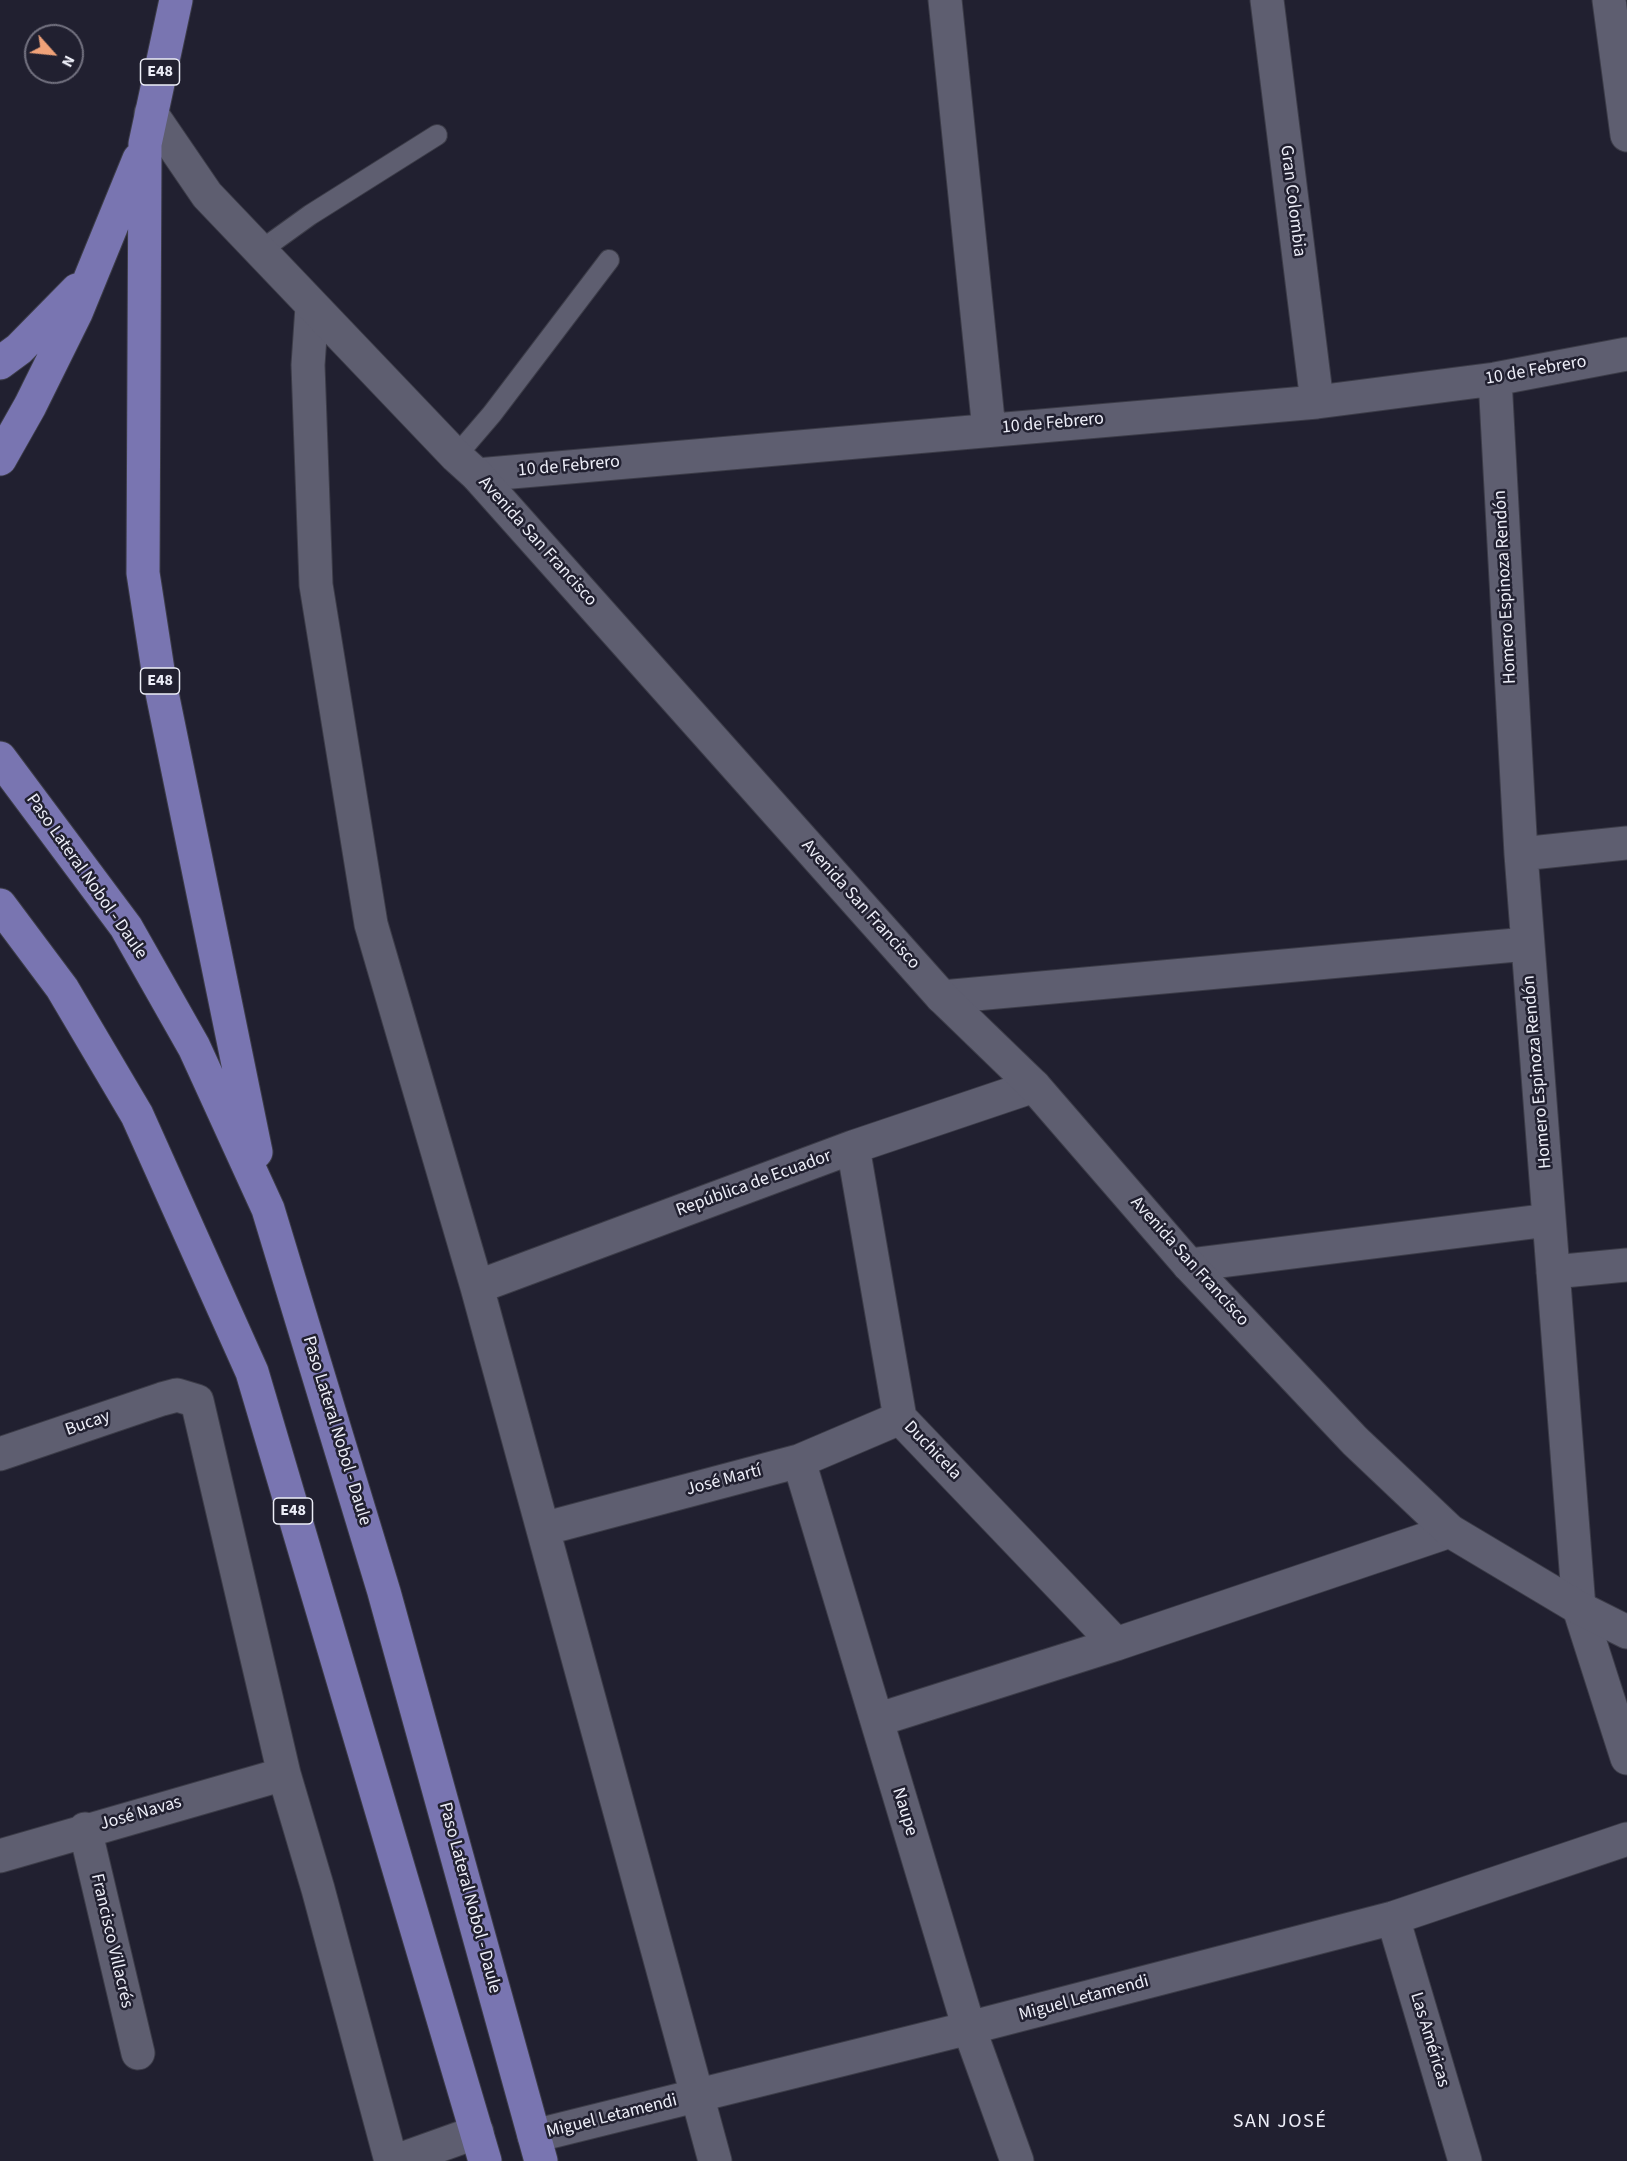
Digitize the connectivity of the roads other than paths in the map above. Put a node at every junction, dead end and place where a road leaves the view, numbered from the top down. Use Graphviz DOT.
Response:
graph roads {
  1 [pos="176,0"];
  2 [pos="945,0"];
  3 [pos="1267,0"];
  4 [pos="1609,0"];
  5 [pos="148,128"];
  6 [pos="436,135"];
  7 [pos="1627,135"];
  8 [pos="260,251"];
  9 [pos="609,260"];
  10 [pos="91,276"];
  11 [pos="312,307"];
  12 [pos="1627,354"];
  13 [pos="0,363"];
  14 [pos="1495,379"];
  15 [pos="1317,402"];
  16 [pos="989,430"];
  17 [pos="0,459"];
  18 [pos="467,465"];
  19 [pos="0,758"];
  20 [pos="1627,843"];
  21 [pos="1521,854"];
  22 [pos="0,905"];
  23 [pos="1527,944"];
  24 [pos="942,997"];
  25 [pos="1034,1086"];
  26 [pos="853,1147"];
  27 [pos="268,1209"];
  28 [pos="1550,1220"];
  29 [pos="1189,1265"];
  30 [pos="1627,1265"];
  31 [pos="1553,1272"];
  32 [pos="477,1287"];
  33 [pos="900,1418"];
  34 [pos="0,1454"];
  35 [pos="799,1461"];
  36 [pos="543,1529"];
  37 [pos="1450,1532"];
  38 [pos="1579,1608"];
  39 [pos="1627,1632"];
  40 [pos="1125,1642"];
  41 [pos="877,1720"];
  42 [pos="1627,1758"];
  43 [pos="284,1774"];
  44 [pos="85,1830"];
  45 [pos="1627,1839"];
  46 [pos="0,1856"];
  47 [pos="1393,1918"];
  48 [pos="969,2028"];
  49 [pos="138,2053"];
  50 [pos="698,2095"];
  51 [pos="481,2146"];
  52 [pos="538,2149"];
  53 [pos="391,2161"];
  54 [pos="396,2161"];
  55 [pos="716,2161"];
  56 [pos="1017,2161"];
  57 [pos="1465,2161"];
  1 -- 5 [label="main road, E48"];
  2 -- 16 [label="street"];
  3 -- 15 [label="street, Gran Colombia"];
  4 -- 7 [label="street"];
  5 -- 8 [label="street, Avenida San Francisco"];
  5 -- 10 [label="main road, E48"];
  5 -- 27 [label="main road, E48"];
  6 -- 8 [label="lane"];
  8 -- 11 [label="street, Avenida San Francisco"];
  9 -- 18 [label="lane"];
  10 -- 13 [label="main road"];
  10 -- 17 [label="main road, E48"];
  11 -- 18 [label="street, Avenida San Francisco"];
  11 -- 32 [label="street"];
  12 -- 14 [label="street, 10 de Febrero"];
  14 -- 15 [label="street, 10 de Febrero"];
  14 -- 21 [label="street, Homero Espinoza Rendón"];
  15 -- 16 [label="street, 10 de Febrero"];
  16 -- 18 [label="street, 10 de Febrero"];
  18 -- 24 [label="street, Avenida San Francisco"];
  19 -- 27 [label="main road, Paso Lateral Nobol - Daule / E48"];
  20 -- 21 [label="street"];
  21 -- 23 [label="street, Homero Espinoza Rendón"];
  22 -- 51 [label="main road, E48"];
  23 -- 24 [label="street"];
  23 -- 28 [label="street, Homero Espinoza Rendón"];
  24 -- 25 [label="street, Avenida San Francisco"];
  25 -- 26 [label="street, República de Ecuador"];
  25 -- 29 [label="street, Avenida San Francisco"];
  26 -- 32 [label="street, República de Ecuador"];
  26 -- 33 [label="street, Duchicela"];
  27 -- 52 [label="main road, Paso Lateral Nobol - Daule / E48"];
  28 -- 29 [label="street"];
  28 -- 31 [label="street, Homero Espinoza Rendón"];
  29 -- 37 [label="street, Avenida San Francisco"];
  30 -- 31 [label="street"];
  31 -- 38 [label="street, Homero Espinoza Rendón"];
  32 -- 36 [label="street"];
  33 -- 35 [label="street, José Martí"];
  33 -- 40 [label="street, Duchicela"];
  34 -- 43 [label="street, Bucay"];
  35 -- 36 [label="street, José Martí"];
  35 -- 41 [label="street, Naupe"];
  36 -- 50 [label="street"];
  37 -- 38 [label="street, Avenida San Francisco"];
  37 -- 40 [label="street"];
  38 -- 39 [label="street, Avenida San Francisco"];
  38 -- 42 [label="street, Homero Espinoza Rendón"];
  40 -- 41 [label="street"];
  41 -- 48 [label="street, Naupe"];
  43 -- 44 [label="street, José Navas"];
  43 -- 53 [label="street"];
  44 -- 46 [label="street, José Navas"];
  44 -- 49 [label="street, Francisco Villacrés"];
  45 -- 47 [label="street, Miguel Letamendi"];
  47 -- 48 [label="street, Miguel Letamendi"];
  47 -- 57 [label="street, Las Américas"];
  48 -- 50 [label="street, Miguel Letamendi"];
  48 -- 56 [label="street, Naupe"];
  50 -- 52 [label="street, Miguel Letamendi"];
  50 -- 55 [label="street"];
  51 -- 54 [label="street"];
}
